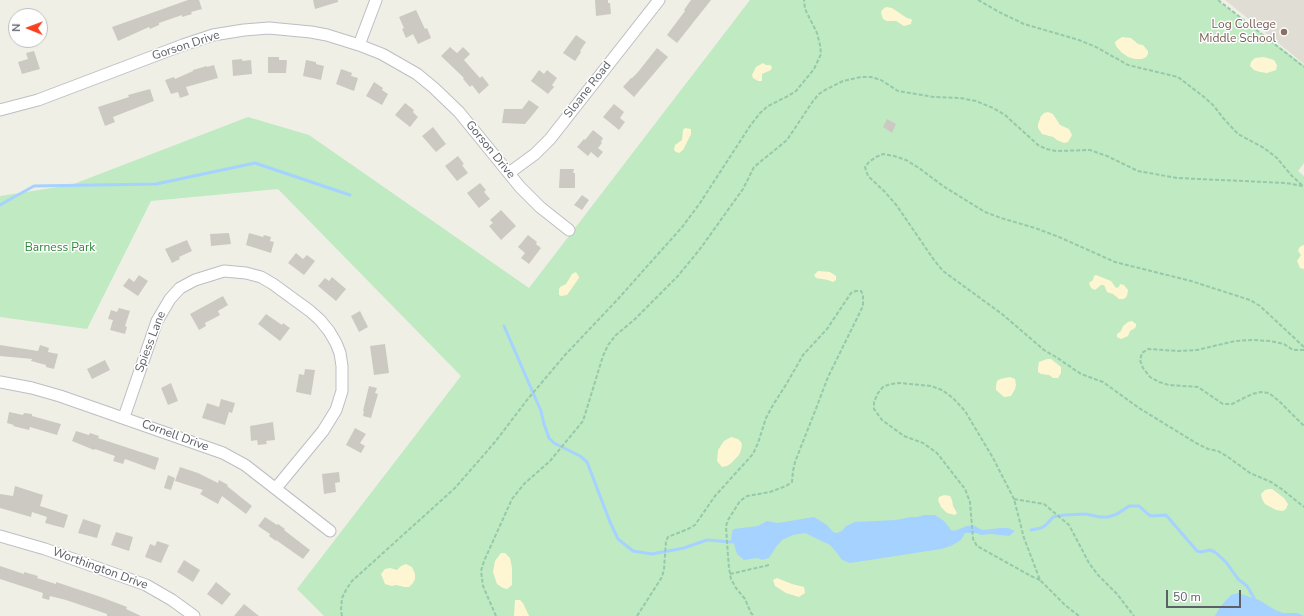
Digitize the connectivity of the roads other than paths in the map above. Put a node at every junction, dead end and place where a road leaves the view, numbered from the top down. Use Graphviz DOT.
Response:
graph roads {
  1 [pos="376,0"];
  2 [pos="658,0"];
  3 [pos="359,44"];
  4 [pos="0,110"];
  5 [pos="509,173"];
  6 [pos="569,230"];
  7 [pos="0,382"];
  8 [pos="124,417"];
  9 [pos="276,488"];
  10 [pos="330,531"];
  11 [pos="0,536"];
  12 [pos="194,616"];
  1 -- 3 [label="street"];
  2 -- 5 [label="street, Sloane Road"];
  3 -- 4 [label="street, Gorson Drive"];
  3 -- 5 [label="street, Gorson Drive"];
  5 -- 6 [label="street, Gorson Drive"];
  7 -- 8 [label="street, Cornell Drive"];
  8 -- 9 [label="street, Cornell Drive"];
  8 -- 9 [label="street, Spiess Lane"];
  9 -- 10 [label="street, Cornell Drive"];
  11 -- 12 [label="street, Worthington Drive"];
}
